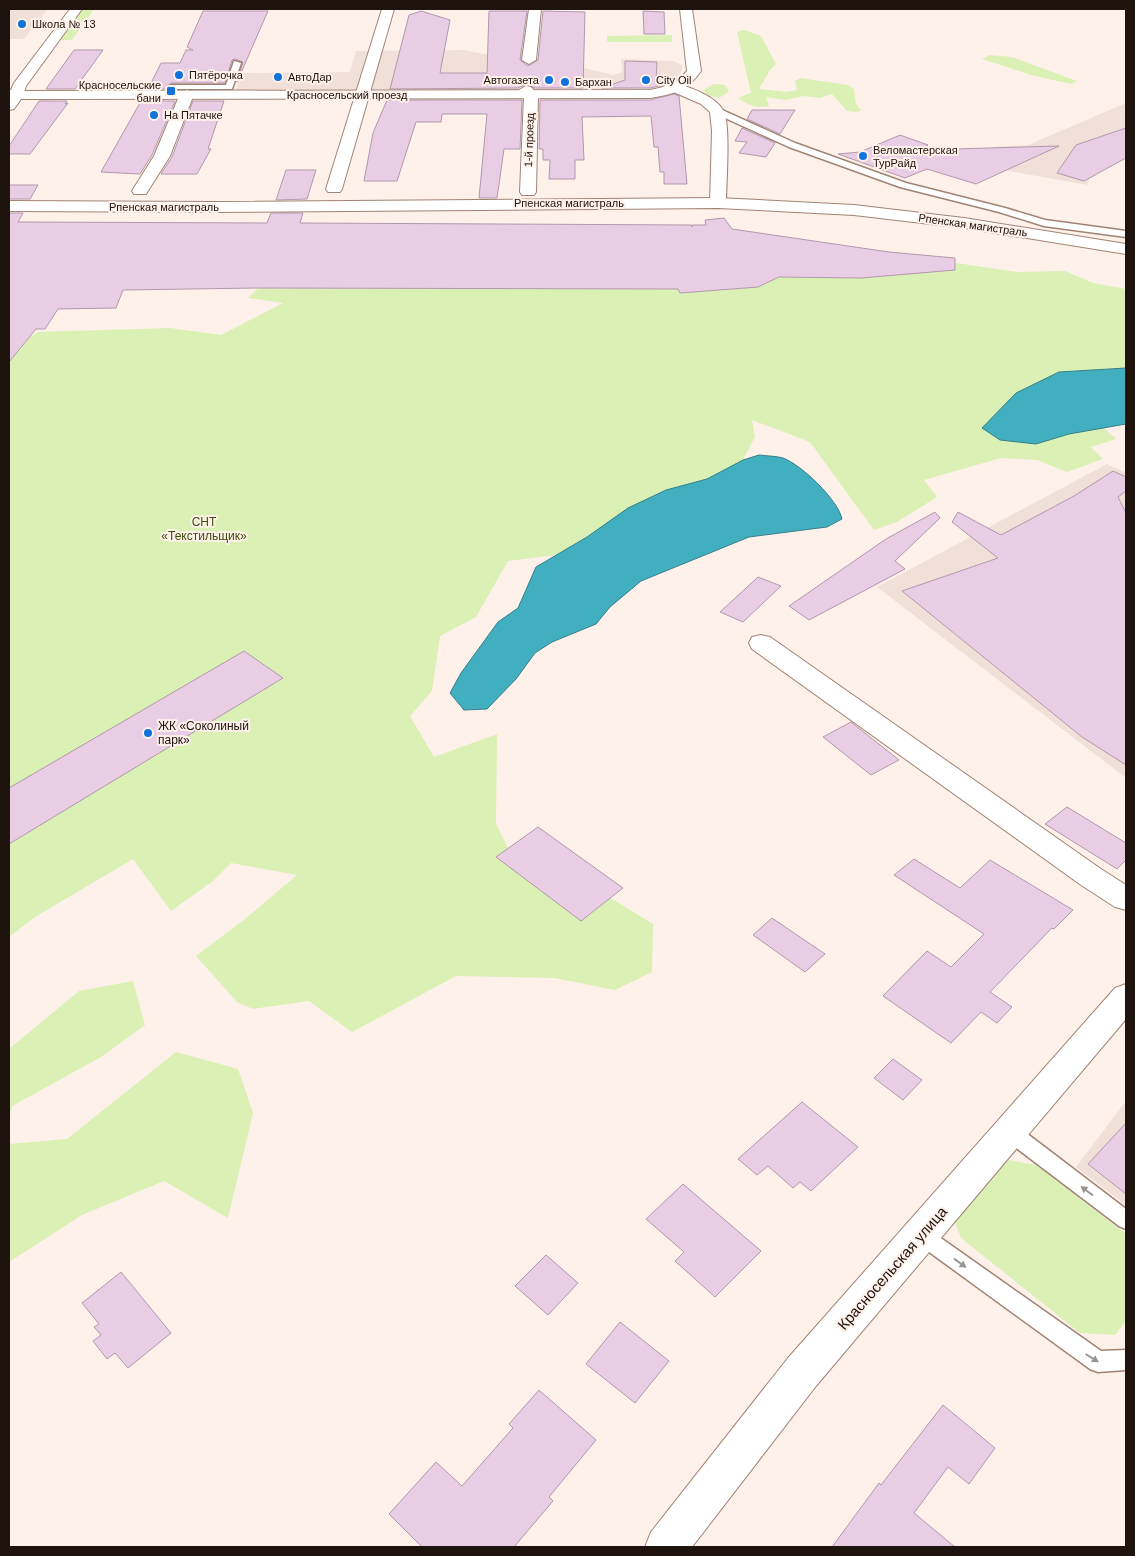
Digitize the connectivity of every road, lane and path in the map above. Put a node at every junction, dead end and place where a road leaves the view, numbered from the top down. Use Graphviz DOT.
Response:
graph roads {
  1 [pos="76,9"];
  2 [pos="388,9"];
  3 [pos="535,9"];
  4 [pos="686,9"];
  5 [pos="529,60"];
  6 [pos="237,63"];
  7 [pos="172,87"];
  8 [pos="676,88"];
  9 [pos="528,93"];
  10 [pos="187,94"];
  11 [pos="361,95"];
  12 [pos="12,99"];
  13 [pos="717,111"];
  14 [pos="334,189"];
  15 [pos="140,191"];
  16 [pos="528,192"];
  17 [pos="718,203"];
  18 [pos="9,206"];
  19 [pos="1126,234"];
  20 [pos="1126,249"];
  21 [pos="761,644"];
  22 [pos="1126,900"];
  23 [pos="1126,997"];
  24 [pos="1010,1132"];
  25 [pos="1126,1220"];
  26 [pos="920,1235"];
  27 [pos="1126,1360"];
  28 [pos="666,1547"];
  1 -- 12 [label="street"];
  2 -- 11 [label="street"];
  3 -- 5 [label="street"];
  4 -- 8 [label="street"];
  6 -- 7 [label="lane"];
  8 -- 9 [label="street, Красносельский проезд"];
  8 -- 13 [label="street"];
  9 -- 11 [label="street, Красносельский проезд"];
  9 -- 16 [label="street, 1-й проезд"];
  10 -- 11 [label="street, Красносельский проезд"];
  10 -- 12 [label="street, Красносельский проезд"];
  10 -- 15 [label="street"];
  11 -- 14 [label="street"];
  13 -- 17 [label="street"];
  13 -- 19 [label="lane"];
  17 -- 18 [label="street, Рпенская магистраль"];
  17 -- 20 [label="street, Рпенская магистраль"];
  21 -- 22 [label="street"];
  23 -- 24 [label="street, Красносельская улица"];
  25 -- 24 [label="lane, one-way"];
  24 -- 26 [label="street, Красносельская улица"];
  26 -- 27 [label="lane, one-way"];
  26 -- 28 [label="street, Красносельская улица"];
}
